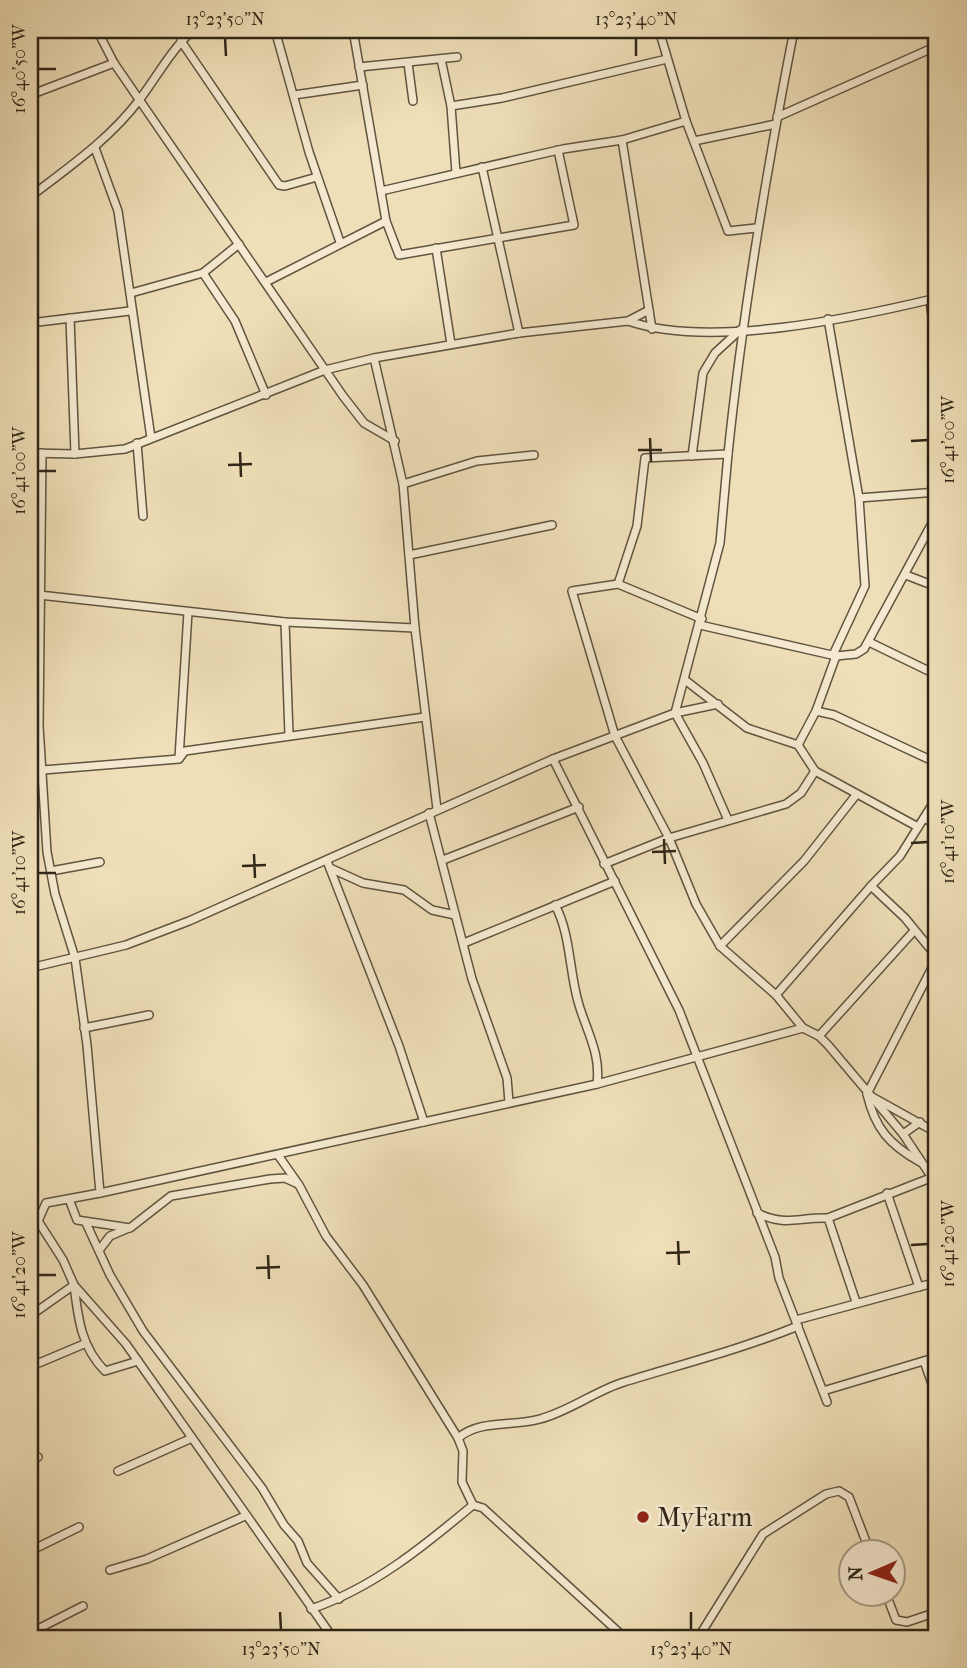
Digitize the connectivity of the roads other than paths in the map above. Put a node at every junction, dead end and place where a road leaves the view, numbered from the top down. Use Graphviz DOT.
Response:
graph roads {
  1 [pos="97,30"];
  2 [pos="275,30"];
  3 [pos="353,30"];
  4 [pos="659,30"];
  5 [pos="794,30"];
  6 [pos="187,34"];
  7 [pos="937,46"];
  8 [pos="457,57"];
  9 [pos="442,59"];
  10 [pos="667,59"];
  11 [pos="114,63"];
  12 [pos="408,63"];
  13 [pos="359,66"];
  14 [pos="363,86"];
  15 [pos="30,95"];
  16 [pos="294,95"];
  17 [pos="139,100"];
  18 [pos="413,100"];
  19 [pos="451,106"];
  20 [pos="776,120"];
  21 [pos="686,121"];
  22 [pos="622,140"];
  23 [pos="694,141"];
  24 [pos="95,148"];
  25 [pos="558,150"];
  26 [pos="482,167"];
  27 [pos="456,173"];
  28 [pos="317,177"];
  29 [pos="381,191"];
  30 [pos="30,197"];
  31 [pos="386,221"];
  32 [pos="756,228"];
  33 [pos="498,238"];
  34 [pos="340,242"];
  35 [pos="239,244"];
  36 [pos="436,248"];
  37 [pos="203,273"];
  38 [pos="266,282"];
  39 [pos="131,293"];
  40 [pos="934,299"];
  41 [pos="649,310"];
  42 [pos="130,311"];
  43 [pos="70,318"];
  44 [pos="828,319"];
  45 [pos="628,321"];
  46 [pos="30,323"];
  47 [pos="652,329"];
  48 [pos="741,330"];
  49 [pos="519,333"];
  50 [pos="451,344"];
  51 [pos="937,357"];
  52 [pos="374,358"];
  53 [pos="324,370"];
  54 [pos="266,395"];
  55 [pos="151,438"];
  56 [pos="395,441"];
  57 [pos="137,443"];
  58 [pos="30,453"];
  59 [pos="42,453"];
  60 [pos="75,454"];
  61 [pos="728,454"];
  62 [pos="534,455"];
  63 [pos="692,456"];
  64 [pos="402,485"];
  65 [pos="937,492"];
  66 [pos="859,498"];
  67 [pos="937,514"];
  68 [pos="143,516"];
  69 [pos="552,526"];
  70 [pos="409,555"];
  71 [pos="906,575"];
  72 [pos="618,584"];
  73 [pos="937,587"];
  74 [pos="30,594"];
  75 [pos="39,594"];
  76 [pos="188,612"];
  77 [pos="285,622"];
  78 [pos="701,622"];
  79 [pos="415,628"];
  80 [pos="869,642"];
  81 [pos="835,656"];
  82 [pos="937,675"];
  83 [pos="685,680"];
  84 [pos="718,704"];
  85 [pos="816,711"];
  86 [pos="675,713"];
  87 [pos="425,717"];
  88 [pos="289,736"];
  89 [pos="615,736"];
  90 [pos="799,745"];
  91 [pos="553,758"];
  92 [pos="179,759"];
  93 [pos="937,763"];
  94 [pos="43,770"];
  95 [pos="815,771"];
  96 [pos="856,795"];
  97 [pos="937,796"];
  98 [pos="579,807"];
  99 [pos="433,811"];
  100 [pos="923,818"];
  101 [pos="728,820"];
  102 [pos="937,825"];
  103 [pos="918,827"];
  104 [pos="669,838"];
  105 [pos="443,860"];
  106 [pos="100,862"];
  107 [pos="604,863"];
  108 [pos="328,864"];
  109 [pos="51,871"];
  110 [pos="615,881"];
  111 [pos="871,886"];
  112 [pos="555,905"];
  113 [pos="455,915"];
  114 [pos="913,932"];
  115 [pos="464,943"];
  116 [pos="720,946"];
  117 [pos="75,958"];
  118 [pos="937,958"];
  119 [pos="30,968"];
  120 [pos="776,995"];
  121 [pos="149,1016"];
  122 [pos="84,1028"];
  123 [pos="803,1028"];
  124 [pos="819,1036"];
  125 [pos="696,1059"];
  126 [pos="597,1084"];
  127 [pos="867,1094"];
  128 [pos="509,1102"];
  129 [pos="424,1122"];
  130 [pos="920,1122"];
  131 [pos="937,1133"];
  132 [pos="903,1134"];
  133 [pos="278,1155"];
  134 [pos="924,1165"];
  135 [pos="935,1181"];
  136 [pos="299,1185"];
  137 [pos="100,1193"];
  138 [pos="887,1193"];
  139 [pos="69,1199"];
  140 [pos="30,1207"];
  141 [pos="757,1213"];
  142 [pos="828,1218"];
  143 [pos="38,1221"];
  144 [pos="86,1223"];
  145 [pos="30,1227"];
  146 [pos="130,1228"];
  147 [pos="100,1249"];
  148 [pos="937,1282"];
  149 [pos="74,1285"];
  150 [pos="919,1287"];
  151 [pos="856,1302"];
  152 [pos="30,1316"];
  153 [pos="797,1323"];
  154 [pos="85,1344"];
  155 [pos="937,1357"];
  156 [pos="138,1361"];
  157 [pos="925,1361"];
  158 [pos="39,1363"];
  159 [pos="823,1391"];
  160 [pos="937,1398"];
  161 [pos="827,1402"];
  162 [pos="192,1438"];
  163 [pos="458,1438"];
  164 [pos="38,1457"];
  165 [pos="30,1461"];
  166 [pos="118,1471"];
  167 [pos="473,1505"];
  168 [pos="245,1516"];
  169 [pos="79,1527"];
  170 [pos="865,1538"];
  171 [pos="30,1552"];
  172 [pos="110,1570"];
  173 [pos="339,1600"];
  174 [pos="83,1605"];
  175 [pos="891,1608"];
  176 [pos="312,1609"];
  177 [pos="937,1612"];
  178 [pos="30,1633"];
  179 [pos="333,1638"];
  180 [pos="625,1638"];
  181 [pos="698,1638"];
  1 -- 11 [label="street"];
  2 -- 16 [label="street"];
  3 -- 13 [label="street"];
  4 -- 10 [label="street"];
  5 -- 20 [label="street"];
  6 -- 17 [label="street"];
  6 -- 28 [label="street"];
  7 -- 20 [label="street"];
  8 -- 9 [label="street"];
  9 -- 12 [label="street"];
  9 -- 19 [label="street"];
  10 -- 19 [label="street"];
  10 -- 21 [label="street"];
  11 -- 15 [label="street"];
  11 -- 17 [label="street"];
  12 -- 13 [label="street"];
  12 -- 18 [label="street"];
  13 -- 14 [label="street"];
  14 -- 16 [label="street"];
  14 -- 29 [label="street"];
  16 -- 28 [label="street"];
  17 -- 24 [label="street"];
  17 -- 35 [label="street"];
  19 -- 27 [label="street"];
  20 -- 23 [label="street"];
  20 -- 32 [label="street"];
  21 -- 22 [label="street"];
  21 -- 23 [label="street"];
  22 -- 25 [label="street"];
  22 -- 41 [label="street"];
  23 -- 32 [label="street"];
  24 -- 30 [label="street"];
  24 -- 39 [label="street"];
  25 -- 26 [label="street"];
  25 -- 33 [label="street"];
  26 -- 27 [label="street"];
  26 -- 33 [label="street"];
  27 -- 29 [label="street"];
  28 -- 34 [label="street"];
  29 -- 31 [label="street"];
  31 -- 34 [label="street"];
  31 -- 36 [label="street"];
  32 -- 48 [label="street"];
  33 -- 36 [label="street"];
  33 -- 49 [label="street"];
  34 -- 38 [label="street"];
  35 -- 37 [label="street"];
  35 -- 38 [label="street"];
  36 -- 50 [label="street"];
  37 -- 39 [label="street"];
  37 -- 54 [label="street"];
  38 -- 53 [label="street"];
  39 -- 42 [label="street"];
  40 -- 44 [label="street"];
  40 -- 51 [label="street"];
  41 -- 45 [label="street"];
  41 -- 47 [label="street"];
  42 -- 43 [label="street"];
  42 -- 55 [label="street"];
  43 -- 46 [label="street"];
  43 -- 60 [label="street"];
  44 -- 48 [label="street"];
  44 -- 66 [label="street"];
  45 -- 47 [label="street"];
  45 -- 49 [label="street"];
  47 -- 48 [label="street"];
  48 -- 61 [label="street"];
  48 -- 63 [label="street"];
  49 -- 50 [label="street"];
  50 -- 52 [label="street"];
  52 -- 53 [label="street"];
  52 -- 56 [label="street"];
  53 -- 54 [label="street"];
  53 -- 56 [label="street"];
  54 -- 55 [label="street"];
  55 -- 57 [label="street"];
  56 -- 64 [label="street"];
  57 -- 60 [label="street"];
  57 -- 68 [label="street"];
  58 -- 59 [label="street"];
  59 -- 60 [label="street"];
  59 -- 75 [label="street"];
  61 -- 63 [label="street"];
  61 -- 78 [label="street"];
  62 -- 64 [label="street"];
  63 -- 72 [label="street"];
  64 -- 70 [label="street"];
  65 -- 66 [label="street"];
  66 -- 81 [label="street"];
  67 -- 71 [label="street"];
  69 -- 70 [label="street"];
  70 -- 79 [label="street"];
  71 -- 73 [label="street"];
  71 -- 80 [label="street"];
  72 -- 78 [label="street"];
  72 -- 89 [label="street"];
  74 -- 75 [label="street"];
  75 -- 76 [label="street"];
  75 -- 94 [label="street"];
  76 -- 77 [label="street"];
  76 -- 92 [label="street"];
  77 -- 79 [label="street"];
  77 -- 88 [label="street"];
  78 -- 81 [label="street"];
  78 -- 83 [label="street"];
  79 -- 87 [label="street"];
  80 -- 81 [label="street"];
  80 -- 82 [label="street"];
  81 -- 85 [label="street"];
  83 -- 84 [label="street"];
  83 -- 86 [label="street"];
  84 -- 86 [label="street"];
  84 -- 90 [label="street"];
  85 -- 90 [label="street"];
  85 -- 93 [label="street"];
  86 -- 89 [label="street"];
  86 -- 101 [label="street"];
  87 -- 88 [label="street"];
  87 -- 99 [label="street"];
  88 -- 92 [label="street"];
  89 -- 91 [label="street"];
  89 -- 104 [label="street"];
  90 -- 95 [label="street"];
  91 -- 98 [label="street"];
  91 -- 99 [label="street"];
  92 -- 94 [label="street"];
  94 -- 109 [label="street"];
  95 -- 96 [label="street"];
  95 -- 101 [label="street"];
  96 -- 103 [label="street"];
  96 -- 116 [label="street"];
  97 -- 100 [label="street"];
  98 -- 105 [label="street"];
  98 -- 107 [label="street"];
  99 -- 105 [label="street"];
  99 -- 108 [label="street"];
  100 -- 102 [label="street"];
  100 -- 103 [label="street"];
  101 -- 104 [label="street"];
  103 -- 111 [label="street"];
  104 -- 107 [label="street"];
  104 -- 116 [label="street"];
  105 -- 113 [label="street"];
  106 -- 109 [label="street"];
  107 -- 110 [label="street"];
  108 -- 113 [label="street"];
  108 -- 117 [label="street"];
  108 -- 129 [label="street"];
  109 -- 117 [label="street"];
  110 -- 112 [label="street"];
  110 -- 125 [label="street"];
  111 -- 114 [label="street"];
  111 -- 120 [label="street"];
  112 -- 115 [label="street"];
  112 -- 126 [label="street"];
  113 -- 115 [label="street"];
  114 -- 118 [label="street"];
  114 -- 124 [label="street"];
  115 -- 128 [label="street"];
  116 -- 120 [label="street"];
  117 -- 119 [label="street"];
  117 -- 122 [label="street"];
  118 -- 127 [label="street"];
  120 -- 123 [label="street"];
  121 -- 122 [label="street"];
  122 -- 137 [label="street"];
  123 -- 124 [label="street"];
  123 -- 125 [label="street"];
  124 -- 127 [label="street"];
  125 -- 126 [label="street"];
  125 -- 141 [label="street"];
  126 -- 128 [label="street"];
  127 -- 130 [label="street"];
  127 -- 132 [label="street"];
  127 -- 134 [label="street"];
  128 -- 129 [label="street"];
  129 -- 133 [label="street"];
  130 -- 131 [label="street"];
  130 -- 132 [label="street"];
  132 -- 134 [label="street"];
  133 -- 136 [label="street"];
  133 -- 137 [label="street"];
  134 -- 135 [label="street"];
  135 -- 138 [label="street"];
  136 -- 146 [label="street"];
  136 -- 163 [label="street"];
  137 -- 139 [label="street"];
  138 -- 142 [label="street"];
  138 -- 150 [label="street"];
  139 -- 143 [label="street"];
  139 -- 144 [label="street"];
  140 -- 143 [label="street"];
  141 -- 142 [label="street"];
  141 -- 153 [label="street"];
  142 -- 151 [label="street"];
  143 -- 145 [label="street"];
  143 -- 149 [label="street"];
  144 -- 146 [label="street"];
  144 -- 147 [label="street"];
  146 -- 147 [label="street"];
  147 -- 173 [label="street"];
  148 -- 150 [label="street"];
  149 -- 152 [label="street"];
  149 -- 154 [label="street"];
  149 -- 156 [label="street"];
  150 -- 151 [label="street"];
  151 -- 153 [label="street"];
  153 -- 159 [label="street"];
  153 -- 163 [label="street"];
  154 -- 156 [label="street"];
  154 -- 158 [label="street"];
  155 -- 157 [label="street"];
  156 -- 162 [label="street"];
  157 -- 159 [label="street"];
  157 -- 160 [label="street"];
  159 -- 161 [label="street"];
  162 -- 166 [label="street"];
  162 -- 168 [label="street"];
  163 -- 167 [label="street"];
  164 -- 165 [label="street"];
  167 -- 173 [label="street"];
  167 -- 180 [label="street"];
  168 -- 172 [label="street"];
  168 -- 176 [label="street"];
  169 -- 171 [label="street"];
  170 -- 181 [label="street"];
  173 -- 176 [label="street"];
  174 -- 178 [label="street"];
  175 -- 177 [label="street"];
  176 -- 179 [label="street"];
}
